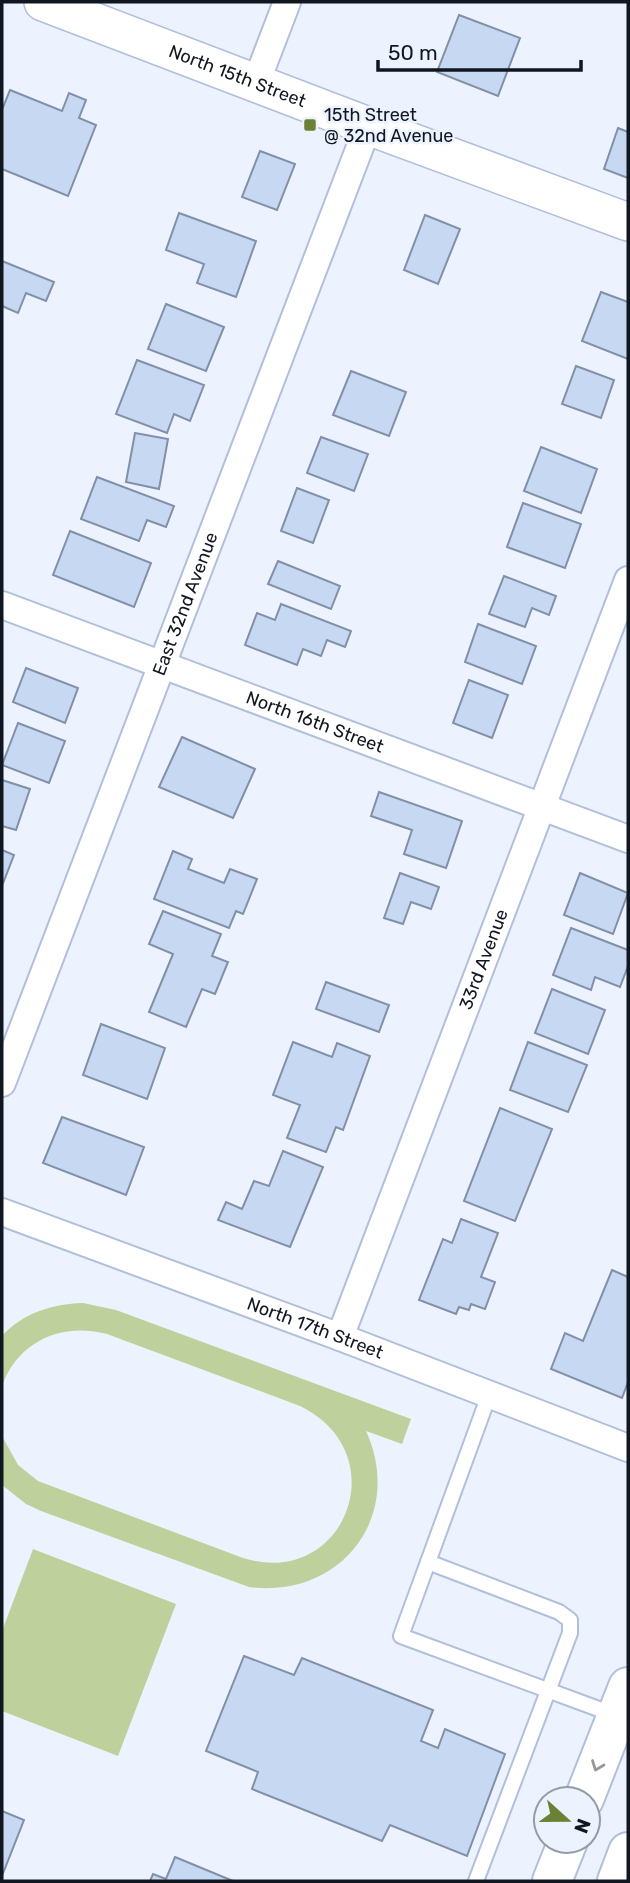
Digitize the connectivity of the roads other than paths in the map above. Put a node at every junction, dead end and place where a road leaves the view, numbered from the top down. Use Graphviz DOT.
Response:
graph roads {
  1 [pos="43,2"];
  2 [pos="287,2"];
  3 [pos="256,83"];
  4 [pos="368,127"];
  5 [pos="628,222"];
  6 [pos="628,580"];
  7 [pos="2,606"];
  8 [pos="162,665"];
  9 [pos="542,807"];
  10 [pos="628,839"];
  11 [pos="2,1083"];
  12 [pos="2,1212"];
  13 [pos="340,1337"];
  14 [pos="489,1395"];
  15 [pos="628,1448"];
  16 [pos="428,1562"];
  17 [pos="548,1690"];
  18 [pos="623,1701"];
  19 [pos="590,1785"];
  20 [pos="628,1852"];
  21 [pos="562,1855"];
  22 [pos="476,1881"];
  23 [pos="552,1881"];
  24 [pos="617,1881"];
  1 -- 3 [label="main road, North 15th Street"];
  2 -- 3 [label="street"];
  3 -- 4 [label="main road, North 15th Street"];
  4 -- 5 [label="main road, North 15th Street"];
  4 -- 8 [label="street, East 32nd Avenue"];
  6 -- 9 [label="street, 33rd Avenue"];
  7 -- 8 [label="street, North 16th Street"];
  8 -- 9 [label="street, North 16th Street"];
  8 -- 11 [label="street, East 32nd Avenue"];
  9 -- 10 [label="street, North 16th Street"];
  9 -- 13 [label="street, 33rd Avenue"];
  12 -- 13 [label="street, North 17th Street"];
  13 -- 14 [label="street, North 17th Street"];
  14 -- 15 [label="street, North 17th Street"];
  14 -- 16 [label="lane"];
  16 -- 17 [label="lane"];
  16 -- 17 [label="lane"];
  17 -- 18 [label="lane"];
  17 -- 22 [label="lane"];
  18 -- 19 [label="main road, one-way"];
  20 -- 24 [label="main road"];
  21 -- 23 [label="main road"];
}
